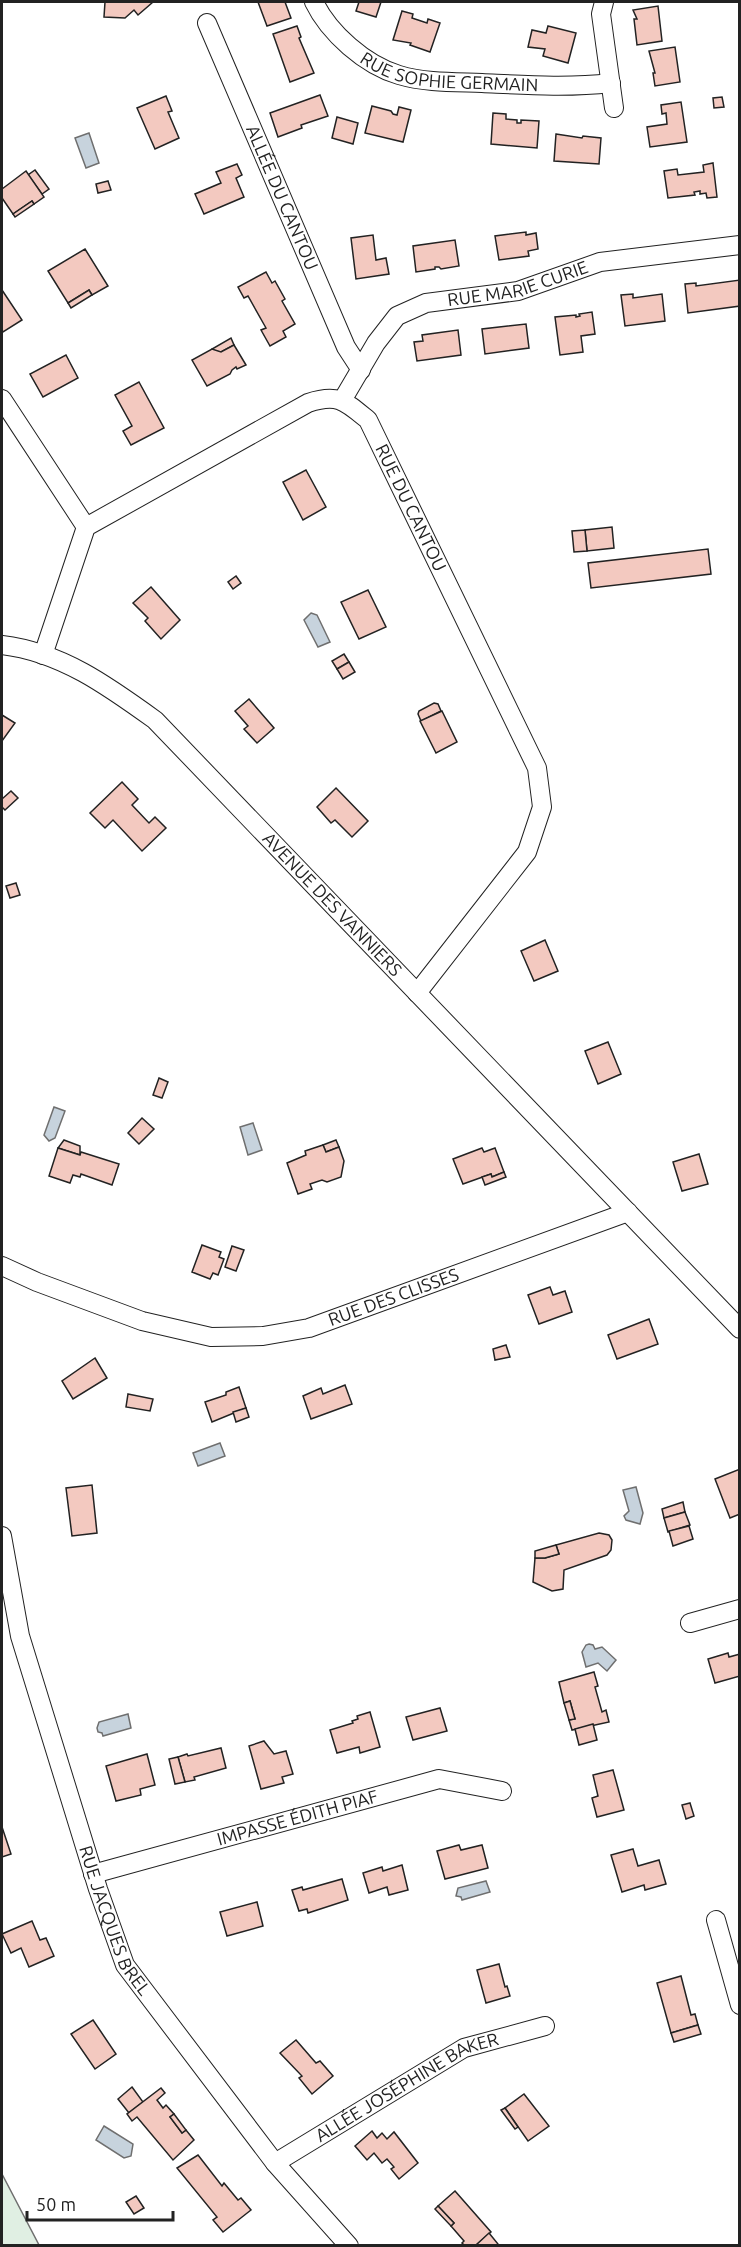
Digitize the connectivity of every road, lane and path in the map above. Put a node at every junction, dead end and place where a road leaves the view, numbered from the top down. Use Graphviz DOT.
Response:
graph roads {
  1 [pos="314,2"];
  2 [pos="604,2"];
  3 [pos="207,23"];
  4 [pos="611,83"];
  5 [pos="614,108"];
  6 [pos="740,245"];
  7 [pos="361,370"];
  8 [pos="2,399"];
  9 [pos="343,399"];
  10 [pos="86,527"];
  11 [pos="2,645"];
  12 [pos="43,655"];
  13 [pos="417,993"];
  14 [pos="628,1212"];
  15 [pos="2,1266"];
  16 [pos="740,1329"];
  17 [pos="2,1536"];
  18 [pos="740,1609"];
  19 [pos="690,1623"];
  20 [pos="502,1791"];
  21 [pos="93,1874"];
  22 [pos="716,1920"];
  23 [pos="740,2006"];
  24 [pos="545,2026"];
  25 [pos="275,2163"];
  26 [pos="349,2246"];
  1 -- 4 [label="street, RUE SOPHIE GERMAIN"];
  2 -- 4 [label="street"];
  3 -- 7 [label="street, ALLÉE DU CANTOU"];
  4 -- 5 [label="street"];
  6 -- 7 [label="street, RUE MARIE CURIE"];
  7 -- 9 [label="street, RUE MARIE CURIE"];
  8 -- 10 [label="street"];
  9 -- 10 [label="street"];
  9 -- 13 [label="street, RUE DU CANTOU"];
  10 -- 12 [label="street"];
  11 -- 12 [label="street, AVENUE DES VANNIERS"];
  12 -- 13 [label="street, AVENUE DES VANNIERS"];
  13 -- 14 [label="street, AVENUE DES VANNIERS"];
  14 -- 15 [label="street, RUE DES CLISSES"];
  14 -- 16 [label="street"];
  17 -- 21 [label="street, RUE JACQUES BREL"];
  18 -- 19 [label="street"];
  20 -- 21 [label="street, IMPASSE ÉDITH PIAF"];
  21 -- 25 [label="street, RUE JACQUES BREL"];
  22 -- 23 [label="street"];
  24 -- 25 [label="street, ALLÉE JOSÉPHINE BAKER"];
  25 -- 26 [label="street, RUE JACQUES BREL"];
}
